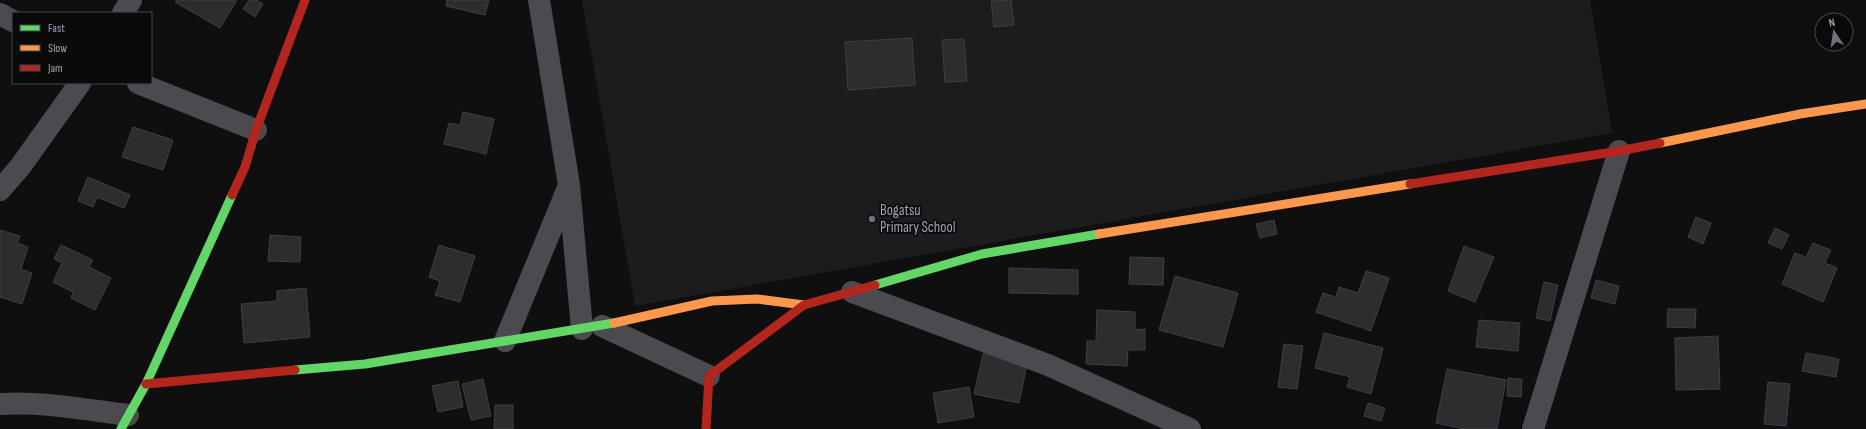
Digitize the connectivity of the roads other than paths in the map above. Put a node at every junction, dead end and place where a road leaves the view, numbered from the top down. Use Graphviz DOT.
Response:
graph roads {
  1 [pos="131,0"];
  2 [pos="305,0"];
  3 [pos="538,0"];
  4 [pos="124,12"];
  5 [pos="0,14"];
  6 [pos="12,20"];
  7 [pos="79,84"];
  8 [pos="141,84"];
  9 [pos="1866,104"];
  10 [pos="256,130"];
  11 [pos="1619,150"];
  12 [pos="569,185"];
  13 [pos="0,190"];
  14 [pos="852,292"];
  15 [pos="804,305"];
  16 [pos="592,327"];
  17 [pos="505,341"];
  18 [pos="709,376"];
  19 [pos="146,384"];
  20 [pos="0,404"];
  21 [pos="124,422"];
  22 [pos="706,429"];
  23 [pos="1190,429"];
  24 [pos="1534,429"];
  1 -- 4 [label="street"];
  2 -- 10 [label="street"];
  3 -- 12 [label="street"];
  5 -- 6 [label="street"];
  7 -- 13 [label="street"];
  8 -- 10 [label="street"];
  9 -- 11 [label="street"];
  10 -- 19 [label="street"];
  11 -- 14 [label="street"];
  11 -- 24 [label="street"];
  12 -- 16 [label="street"];
  12 -- 17 [label="street"];
  14 -- 15 [label="street"];
  14 -- 23 [label="street"];
  15 -- 16 [label="street"];
  15 -- 18 [label="street"];
  16 -- 17 [label="street"];
  16 -- 18 [label="street"];
  17 -- 19 [label="street"];
  18 -- 22 [label="street"];
  19 -- 21 [label="street"];
  20 -- 21 [label="street"];
}
